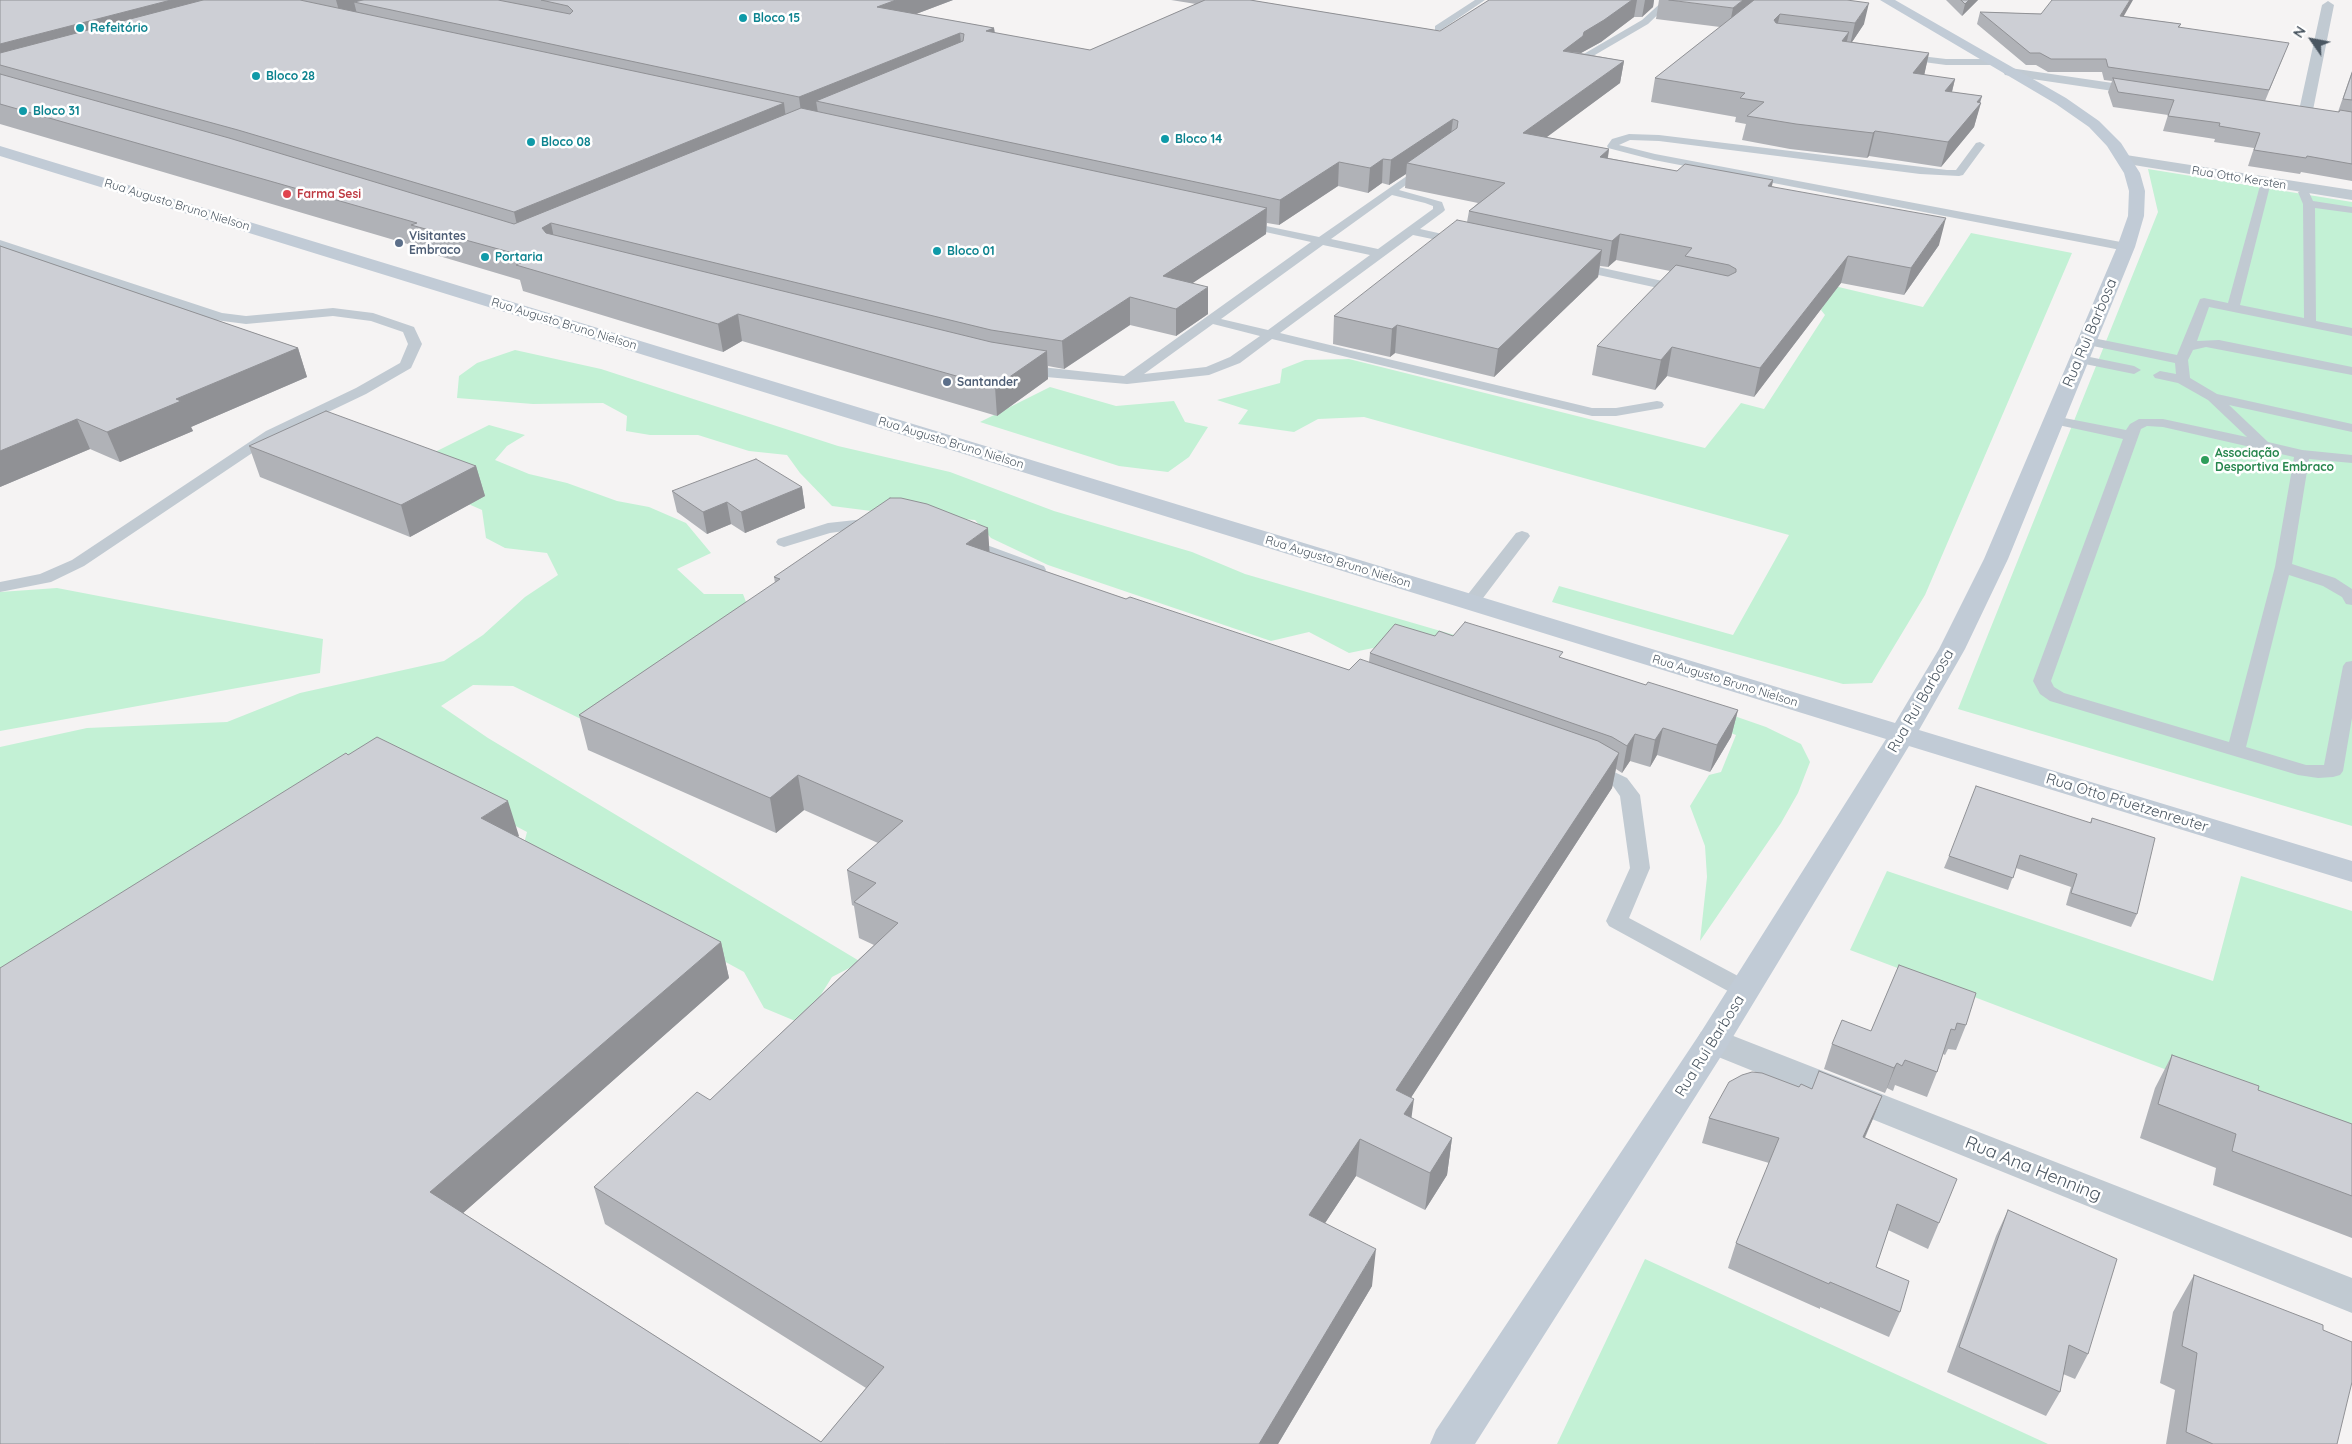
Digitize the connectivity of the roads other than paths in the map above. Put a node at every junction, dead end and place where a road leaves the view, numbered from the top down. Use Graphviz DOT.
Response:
graph roads {
  1 [pos="1481,0"];
  2 [pos="1886,0"];
  3 [pos="1663,3"];
  4 [pos="2328,5"];
  5 [pos="1438,28"];
  6 [pos="1898,56"];
  7 [pos="1585,57"];
  8 [pos="1992,62"];
  9 [pos="2010,72"];
  10 [pos="2157,93"];
  11 [pos="2324,117"];
  12 [pos="1980,145"];
  13 [pos="0,151"];
  14 [pos="1435,159"];
  15 [pos="2126,160"];
  16 [pos="2266,182"];
  17 [pos="2303,187"];
  18 [pos="1390,191"];
  19 [pos="2352,195"];
  20 [pos="2309,204"];
  21 [pos="2352,210"];
  22 [pos="1234,222"];
  23 [pos="1410,231"];
  24 [pos="1321,241"];
  25 [pos="1469,243"];
  26 [pos="0,244"];
  27 [pos="2126,247"];
  28 [pos="1378,254"];
  29 [pos="1567,264"];
  30 [pos="1694,292"];
  31 [pos="2233,308"];
  32 [pos="1211,320"];
  33 [pos="2310,324"];
  34 [pos="2352,332"];
  35 [pos="1272,334"];
  36 [pos="2088,341"];
  37 [pos="2188,346"];
  38 [pos="2080,359"];
  39 [pos="2182,360"];
  40 [pos="1011,367"];
  41 [pos="2134,370"];
  42 [pos="2352,371"];
  43 [pos="2160,375"];
  44 [pos="1127,380"];
  45 [pos="2183,380"];
  46 [pos="2213,397"];
  47 [pos="1657,405"];
  48 [pos="2054,420"];
  49 [pos="2352,428"];
  50 [pos="2132,436"];
  51 [pos="2262,444"];
  52 [pos="2302,454"];
  53 [pos="2352,459"];
  54 [pos="891,522"];
  55 [pos="946,534"];
  56 [pos="1522,536"];
  57 [pos="784,542"];
  58 [pos="2283,568"];
  59 [pos="1055,577"];
  60 [pos="0,587"];
  61 [pos="2352,600"];
  62 [pos="1470,602"];
  63 [pos="2352,666"];
  64 [pos="1902,735"];
  65 [pos="2236,750"];
  66 [pos="1570,760"];
  67 [pos="2352,872"];
  68 [pos="1745,990"];
  69 [pos="1713,1041"];
  70 [pos="2352,1296"];
  71 [pos="1451,1444"];
  1 -- 5 [label="lane"];
  2 -- 8 [label="main road, Rua Rui Barbosa"];
  3 -- 7 [label="lane"];
  4 -- 11 [label="street"];
  6 -- 8 [label="lane"];
  8 -- 9 [label="main road, Rua Rui Barbosa"];
  9 -- 10 [label="street"];
  9 -- 15 [label="main road, Rua Rui Barbosa"];
  12 -- 27 [label="lane"];
  13 -- 62 [label="main road, Rua Augusto Bruno Nielson"];
  14 -- 18 [label="lane"];
  15 -- 16 [label="street, Rua Otto Kersten"];
  15 -- 27 [label="main road, Rua Rui Barbosa"];
  16 -- 17 [label="street, Rua Otto Kersten"];
  16 -- 31 [label="lane"];
  17 -- 19 [label="street, Rua Otto Kersten"];
  17 -- 20 [label="lane"];
  18 -- 23 [label="lane"];
  18 -- 24 [label="lane"];
  20 -- 21 [label="lane"];
  20 -- 33 [label="lane"];
  22 -- 24 [label="lane"];
  23 -- 25 [label="lane"];
  23 -- 28 [label="lane"];
  24 -- 28 [label="lane"];
  24 -- 32 [label="lane"];
  26 -- 60 [label="lane"];
  27 -- 36 [label="main road, Rua Rui Barbosa"];
  28 -- 35 [label="lane"];
  29 -- 30 [label="lane"];
  31 -- 33 [label="lane"];
  31 -- 37 [label="lane"];
  32 -- 35 [label="lane"];
  32 -- 44 [label="lane"];
  33 -- 34 [label="lane"];
  35 -- 44 [label="lane"];
  35 -- 47 [label="lane"];
  36 -- 38 [label="main road, Rua Rui Barbosa"];
  36 -- 39 [label="lane"];
  37 -- 39 [label="lane"];
  37 -- 42 [label="lane"];
  38 -- 41 [label="lane"];
  38 -- 48 [label="main road, Rua Rui Barbosa"];
  39 -- 45 [label="lane"];
  40 -- 44 [label="lane"];
  43 -- 45 [label="lane"];
  45 -- 46 [label="lane"];
  46 -- 49 [label="lane"];
  46 -- 51 [label="lane"];
  48 -- 50 [label="lane"];
  48 -- 64 [label="main road, Rua Rui Barbosa"];
  50 -- 51 [label="lane"];
  50 -- 65 [label="lane"];
  51 -- 52 [label="lane"];
  52 -- 53 [label="lane"];
  52 -- 58 [label="lane"];
  54 -- 57 [label="lane"];
  55 -- 59 [label="lane"];
  56 -- 62 [label="lane"];
  58 -- 61 [label="lane"];
  58 -- 65 [label="lane"];
  62 -- 64 [label="main road, Rua Augusto Bruno Nielson"];
  63 -- 65 [label="lane"];
  64 -- 67 [label="main road, Rua Otto Pfuetzenreuter"];
  64 -- 68 [label="main road, Rua Rui Barbosa"];
  66 -- 68 [label="lane"];
  68 -- 69 [label="main road, Rua Rui Barbosa"];
  69 -- 70 [label="street, Rua Ana Henning"];
  69 -- 71 [label="main road, Rua Rui Barbosa"];
}
